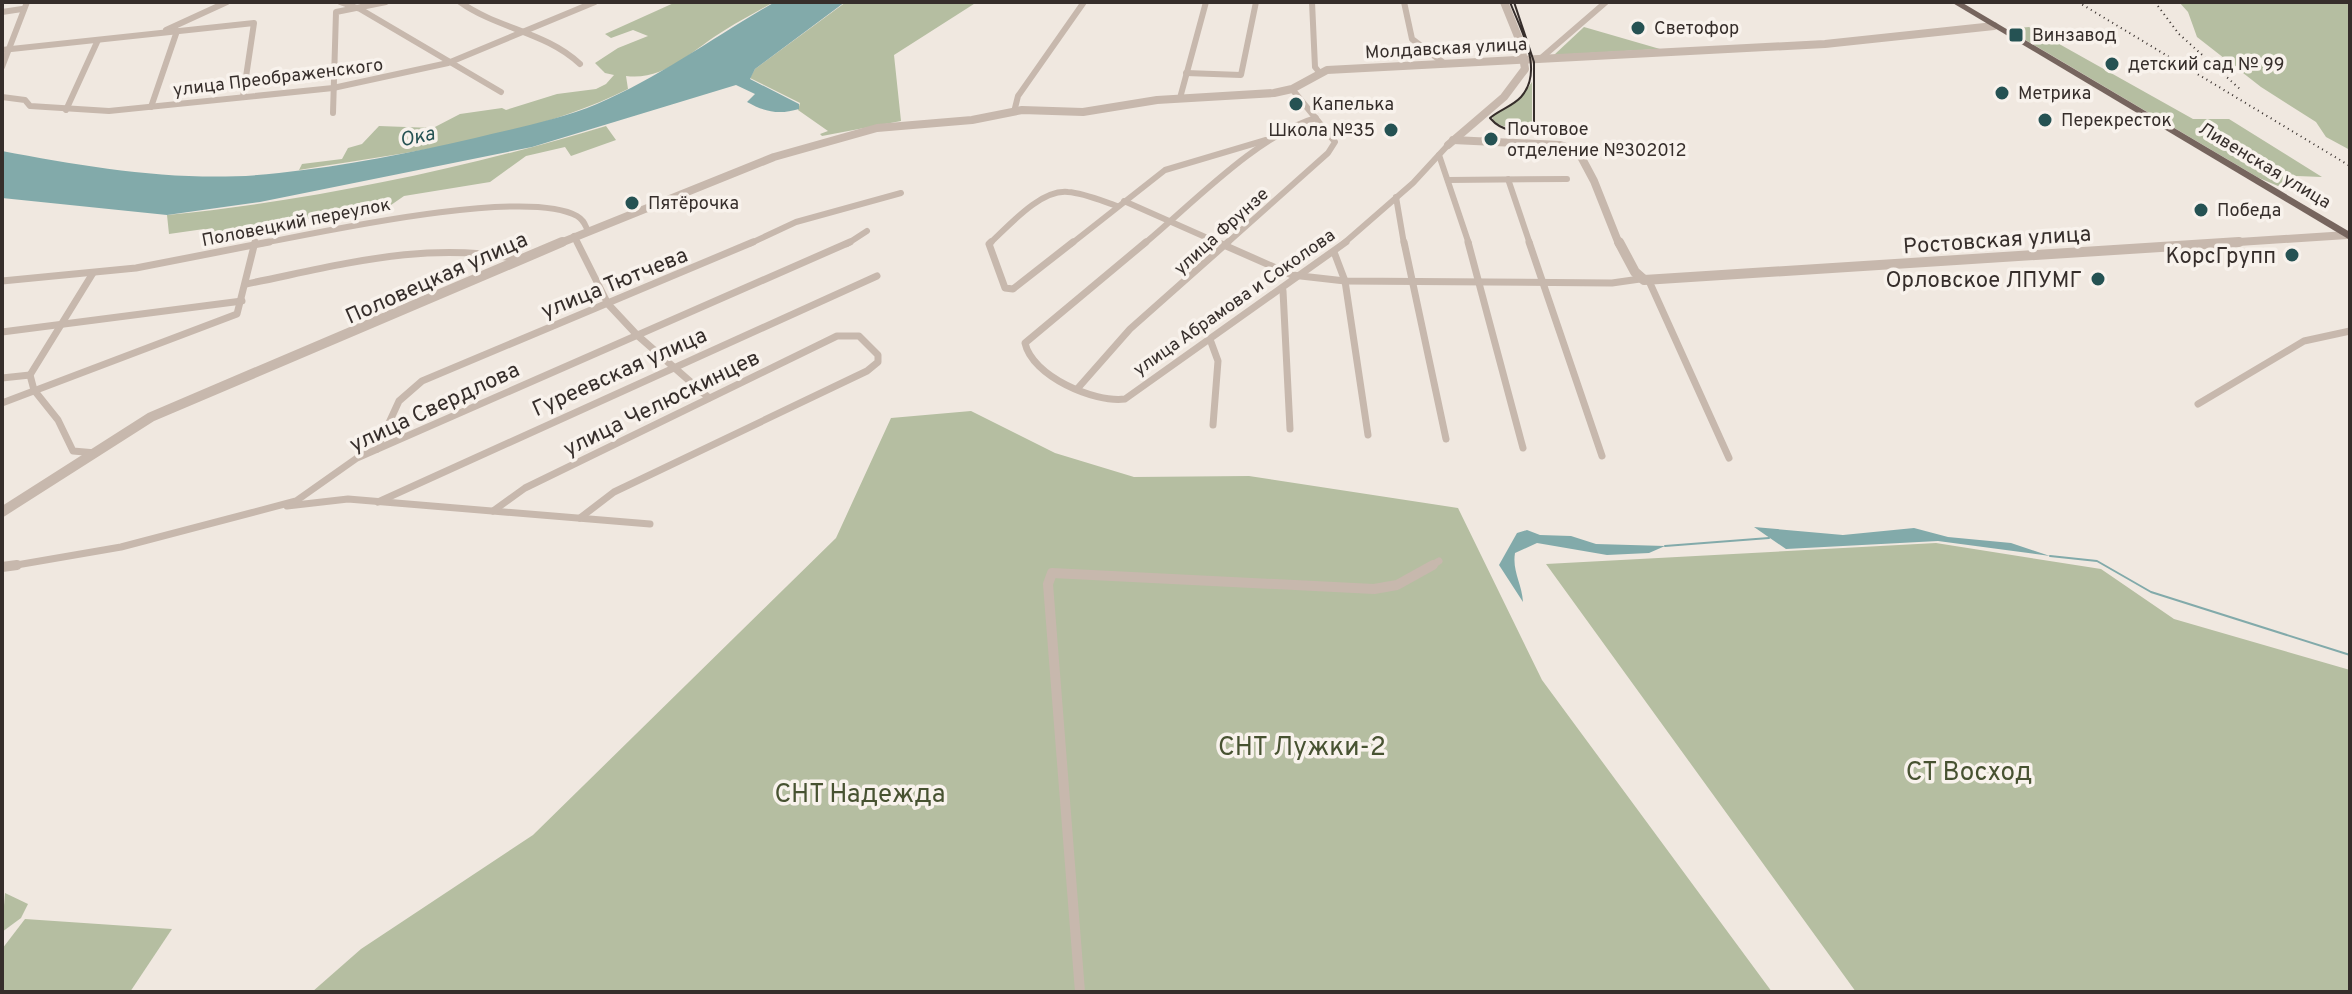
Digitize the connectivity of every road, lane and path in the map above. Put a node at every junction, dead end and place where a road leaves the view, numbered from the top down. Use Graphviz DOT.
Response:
graph roads {
  1 [pos="27,2"];
  2 [pos="227,2"];
  3 [pos="340,2"];
  4 [pos="386,2"];
  5 [pos="460,2"];
  6 [pos="595,2"];
  7 [pos="1084,2"];
  8 [pos="1206,2"];
  9 [pos="1256,2"];
  10 [pos="1312,2"];
  11 [pos="1404,2"];
  12 [pos="1504,2"];
  13 [pos="1606,2"];
  14 [pos="1955,2"];
  15 [pos="22,9"];
  16 [pos="360,9"];
  17 [pos="2,12"];
  18 [pos="1994,26"];
  19 [pos="177,31"];
  20 [pos="520,32"];
  21 [pos="162,33"];
  22 [pos="98,40"];
  23 [pos="12,49"];
  24 [pos="2,50"];
  25 [pos="1540,59"];
  26 [pos="1524,60"];
  27 [pos="448,63"];
  28 [pos="580,64"];
  29 [pos="1445,64"];
  30 [pos="2,67"];
  31 [pos="1319,72"];
  32 [pos="1186,73"];
  33 [pos="333,88"];
  34 [pos="1292,89"];
  35 [pos="501,92"];
  36 [pos="2,97"];
  37 [pos="243,97"];
  38 [pos="1180,98"];
  39 [pos="151,107"];
  40 [pos="66,110"];
  41 [pos="1014,112"];
  42 [pos="333,113"];
  43 [pos="1316,118"];
  44 [pos="905,124"];
  45 [pos="1271,139"];
  46 [pos="1450,143"];
  47 [pos="1439,155"];
  48 [pos="1508,179"];
  49 [pos="1567,179"];
  50 [pos="1448,180"];
  51 [pos="901,193"];
  52 [pos="1396,197"];
  53 [pos="1120,204"];
  54 [pos="1171,222"];
  55 [pos="588,231"];
  56 [pos="867,231"];
  57 [pos="574,236"];
  58 [pos="2348,236"];
  59 [pos="255,242"];
  60 [pos="1224,246"];
  61 [pos="1334,252"];
  62 [pos="522,260"];
  63 [pos="93,273"];
  64 [pos="877,276"];
  65 [pos="1301,276"];
  66 [pos="1410,280"];
  67 [pos="1477,280"];
  68 [pos="1644,280"];
  69 [pos="2,281"];
  70 [pos="1345,281"];
  71 [pos="1543,281"];
  72 [pos="246,284"];
  73 [pos="1283,291"];
  74 [pos="242,301"];
  75 [pos="608,304"];
  76 [pos="58,325"];
  77 [pos="2350,331"];
  78 [pos="2,332"];
  79 [pos="637,335"];
  80 [pos="1211,342"];
  81 [pos="672,366"];
  82 [pos="30,375"];
  83 [pos="2,378"];
  84 [pos="1078,388"];
  85 [pos="34,390"];
  86 [pos="709,398"];
  87 [pos="2,403"];
  88 [pos="2198,404"];
  89 [pos="1213,425"];
  90 [pos="1290,429"];
  91 [pos="1368,435"];
  92 [pos="1446,439"];
  93 [pos="1523,448"];
  94 [pos="377,450"];
  95 [pos="97,453"];
  96 [pos="1602,456"];
  97 [pos="1729,458"];
  98 [pos="378,502"];
  99 [pos="278,506"];
  100 [pos="493,511"];
  101 [pos="2,512"];
  102 [pos="580,518"];
  103 [pos="650,524"];
  104 [pos="1439,561"];
  105 [pos="2,567"];
  106 [pos="1080,992"];
  1 -- 15 [label="street"];
  2 -- 21 [label="street"];
  3 -- 16 [label="street"];
  4 -- 16 [label="street"];
  5 -- 20 [label="street"];
  6 -- 20 [label="street, улица Преображенского"];
  7 -- 41 [label="street"];
  8 -- 32 [label="street"];
  9 -- 32 [label="street"];
  10 -- 31 [label="street"];
  11 -- 29 [label="street"];
  12 -- 26 [label="street"];
  13 -- 25 [label="street"];
  14 -- 18 [label="main road, Ливенская улица"];
  15 -- 17 [label="street"];
  15 -- 23 [label="street"];
  16 -- 27 [label="street"];
  16 -- 33 [label="street"];
  18 -- 25 [label="street, Молдавская улица"];
  18 -- 58 [label="main road, Ливенская улица"];
  19 -- 21 [label="street"];
  19 -- 37 [label="street"];
  19 -- 39 [label="street"];
  20 -- 27 [label="street, улица Преображенского"];
  20 -- 28 [label="street"];
  21 -- 22 [label="street"];
  22 -- 23 [label="street"];
  22 -- 40 [label="street"];
  23 -- 24 [label="street"];
  23 -- 30 [label="street"];
  25 -- 26 [label="street, Молдавская улица"];
  26 -- 29 [label="street, Молдавская улица"];
  26 -- 46 [label="street, улица Абрамова и Соколова"];
  27 -- 33 [label="street, улица Преображенского"];
  27 -- 35 [label="street"];
  29 -- 31 [label="street, Молдавская улица"];
  31 -- 34 [label="street, Молдавская улица"];
  32 -- 38 [label="street"];
  33 -- 37 [label="street, улица Преображенского"];
  33 -- 42 [label="street"];
  34 -- 38 [label="street, Молдавская улица"];
  34 -- 43 [label="street, улица Фрунзе"];
  36 -- 40 [label="street, улица Преображенского"];
  37 -- 39 [label="street, улица Преображенского"];
  38 -- 41 [label="street, Молдавская улица"];
  39 -- 40 [label="street, улица Преображенского"];
  41 -- 44 [label="street, Молдавская улица"];
  43 -- 45 [label="street"];
  43 -- 60 [label="street, улица Фрунзе"];
  44 -- 55 [label="street, Половецкая улица"];
  45 -- 53 [label="street"];
  45 -- 54 [label="street"];
  46 -- 47 [label="street, улица Абрамова и Соколова"];
  46 -- 68 [label="street"];
  47 -- 50 [label="street"];
  47 -- 52 [label="street, улица Абрамова и Соколова"];
  48 -- 49 [label="street"];
  48 -- 50 [label="street"];
  48 -- 71 [label="street"];
  50 -- 67 [label="street"];
  51 -- 75 [label="street, улица Тютчева"];
  52 -- 61 [label="street, улица Абрамова и Соколова"];
  52 -- 66 [label="street"];
  53 -- 53 [label="street, Ростовская улица"];
  53 -- 54 [label="street, Ростовская улица"];
  54 -- 60 [label="street, Ростовская улица"];
  54 -- 84 [label="street"];
  55 -- 57 [label="street, Половецкая улица"];
  55 -- 59 [label="street, Половецкий переулок"];
  56 -- 79 [label="street, улица Свердлова"];
  57 -- 62 [label="street, Половецкая улица"];
  57 -- 75 [label="street"];
  58 -- 68 [label="street, Ростовская улица"];
  59 -- 63 [label="street, Половецкий переулок"];
  59 -- 72 [label="street"];
  60 -- 65 [label="street, Ростовская улица"];
  60 -- 84 [label="street, улица Фрунзе"];
  61 -- 65 [label="street, улица Абрамова и Соколова"];
  61 -- 70 [label="street"];
  62 -- 72 [label="street"];
  62 -- 95 [label="street, Половецкая улица"];
  63 -- 69 [label="street, Половецкий переулок"];
  63 -- 76 [label="street"];
  64 -- 81 [label="street, Гуреевская улица"];
  65 -- 70 [label="street, Ростовская улица"];
  65 -- 73 [label="street, улица Абрамова и Соколова"];
  66 -- 67 [label="street, Ростовская улица"];
  66 -- 70 [label="street, Ростовская улица"];
  66 -- 92 [label="street"];
  67 -- 71 [label="street, Ростовская улица"];
  67 -- 93 [label="street"];
  68 -- 71 [label="street, Ростовская улица"];
  68 -- 97 [label="street"];
  70 -- 91 [label="street"];
  71 -- 96 [label="street"];
  72 -- 74 [label="street"];
  73 -- 80 [label="street, улица Абрамова и Соколова"];
  73 -- 90 [label="street"];
  74 -- 76 [label="street"];
  74 -- 85 [label="street"];
  75 -- 79 [label="street"];
  75 -- 94 [label="street, улица Тютчева"];
  76 -- 78 [label="street"];
  76 -- 82 [label="street"];
  77 -- 88 [label="street"];
  79 -- 81 [label="street"];
  79 -- 94 [label="street, улица Свердлова"];
  80 -- 84 [label="street, улица Абрамова и Соколова"];
  80 -- 89 [label="street"];
  81 -- 86 [label="street"];
  81 -- 98 [label="street, Гуреевская улица"];
  82 -- 83 [label="street"];
  82 -- 85 [label="street"];
  85 -- 87 [label="street"];
  85 -- 95 [label="street"];
  86 -- 100 [label="street, улица Челюскинцев"];
  86 -- 102 [label="street, улица Челюскинцев"];
  94 -- 99 [label="street, улица Свердлова"];
  95 -- 101 [label="street, Половецкая улица"];
  98 -- 99 [label="street"];
  98 -- 100 [label="street"];
  99 -- 105 [label="street, улица Свердлова"];
  100 -- 102 [label="street"];
  102 -- 103 [label="street"];
  104 -- 106 [label="street"];
}
